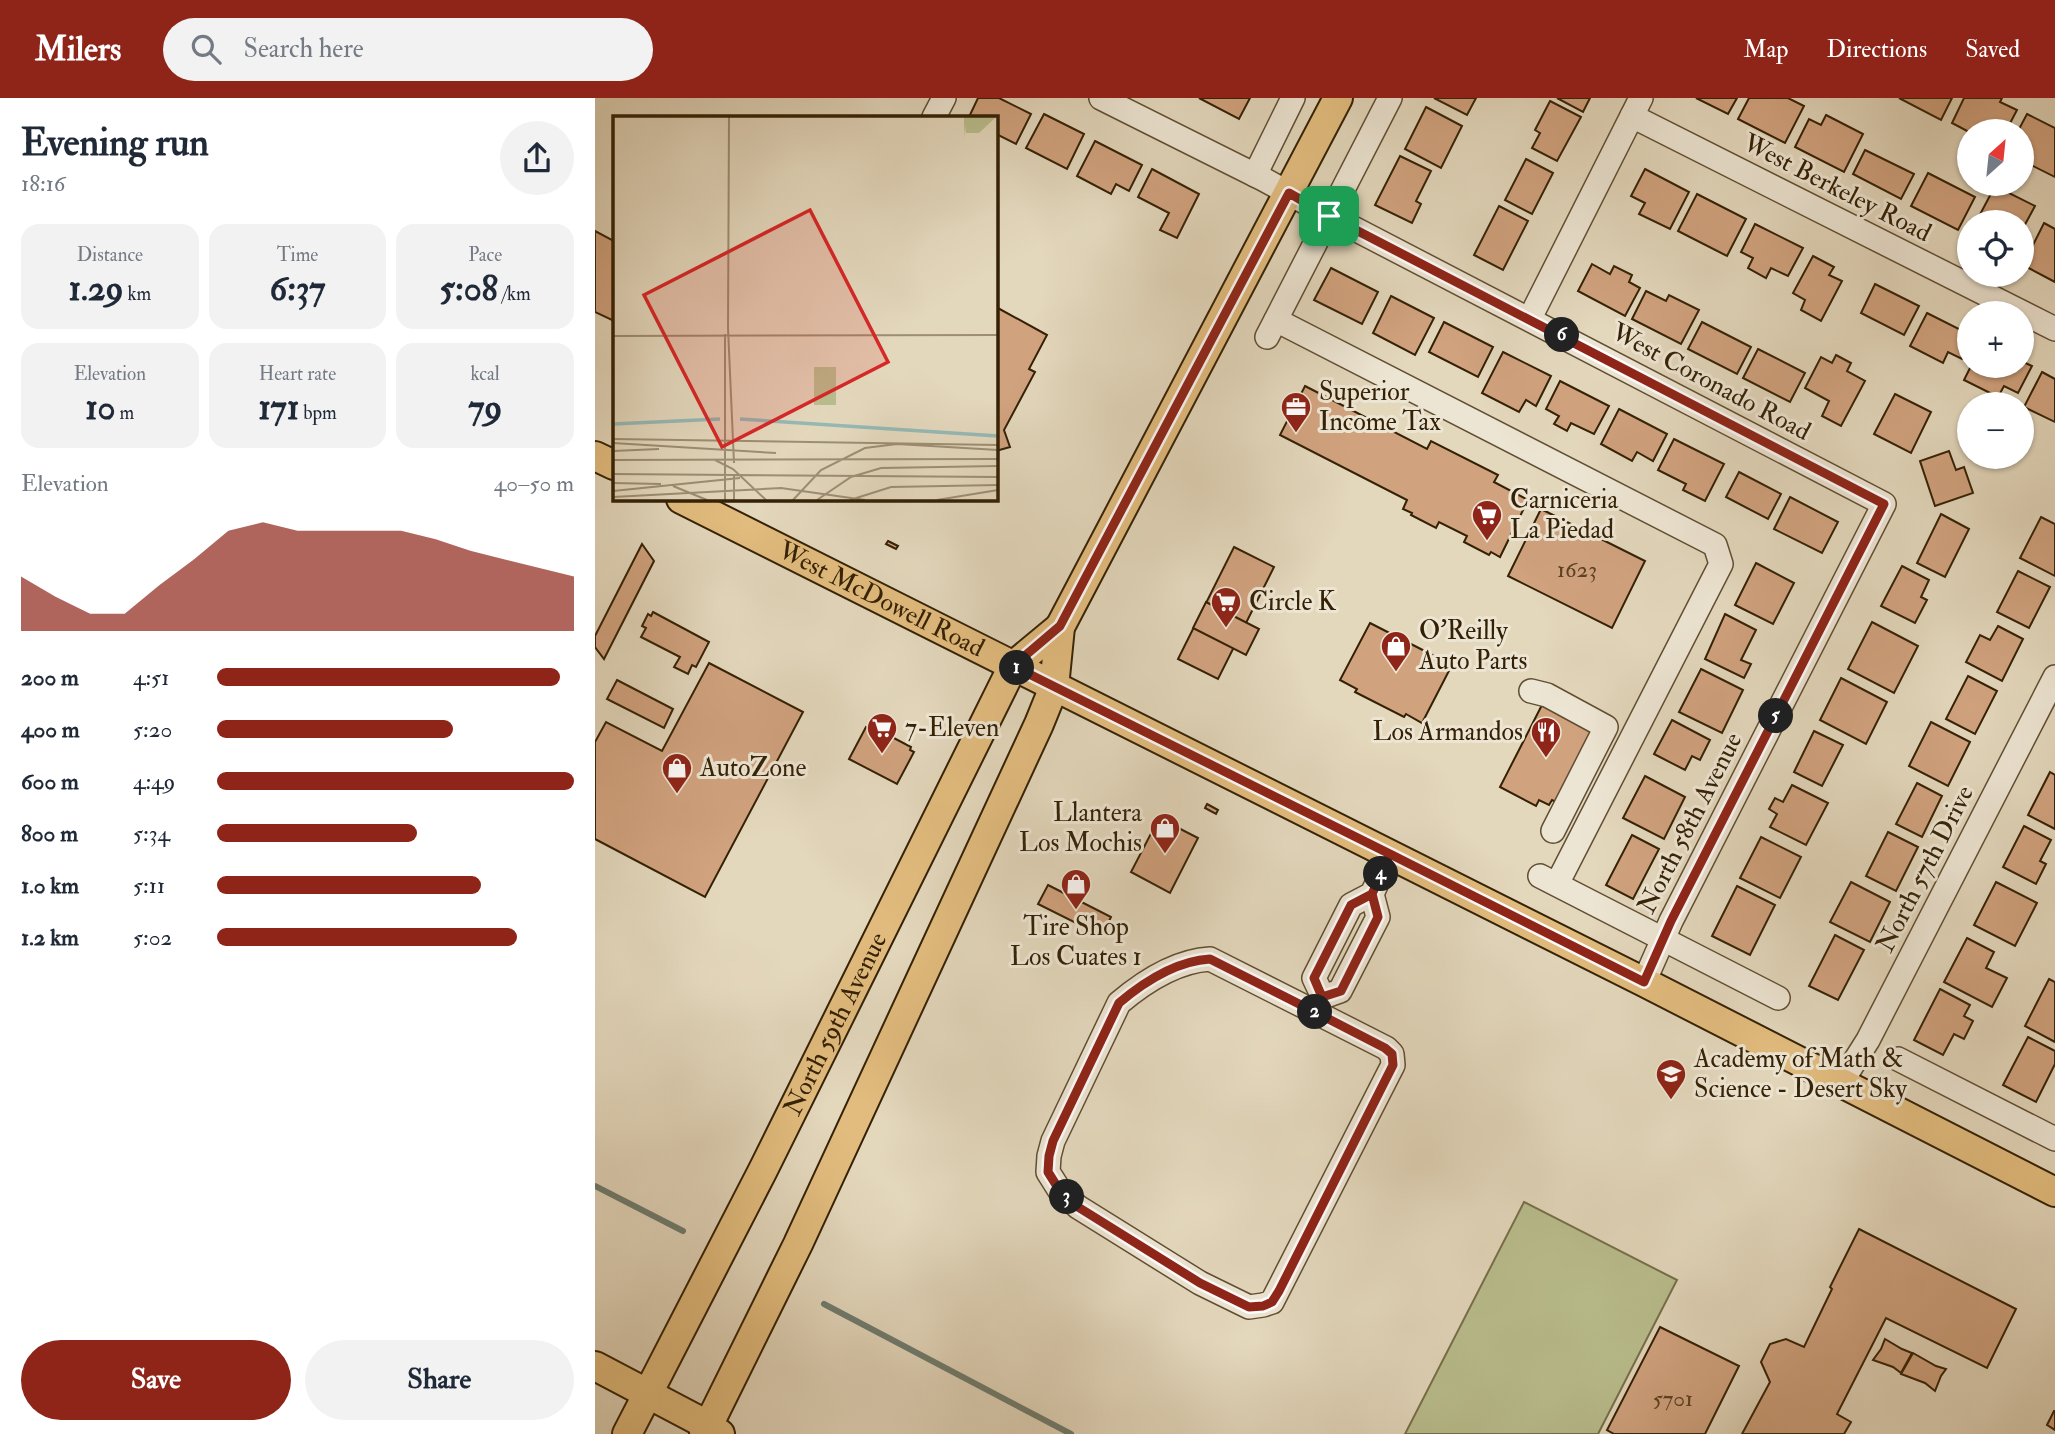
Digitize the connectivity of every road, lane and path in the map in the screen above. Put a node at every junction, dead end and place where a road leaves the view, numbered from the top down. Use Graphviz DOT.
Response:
graph roads {
  1 [pos="944,98"];
  2 [pos="1101,98"];
  3 [pos="1293,98"];
  4 [pos="1338,98"];
  5 [pos="1390,98"];
  6 [pos="1637,107"];
  7 [pos="935,116"];
  8 [pos="1255,175"];
  9 [pos="1289,193"];
  10 [pos="1329,216"];
  11 [pos="1530,318"];
  12 [pos="2055,328"];
  13 [pos="595,456"];
  14 [pos="613,465"];
  15 [pos="683,500"];
  16 [pos="1884,504"];
  17 [pos="1060,626"];
  18 [pos="1013,666"];
  19 [pos="2055,677"];
  20 [pos="1054,687"];
  21 [pos="1531,691"];
  22 [pos="1553,831"];
  23 [pos="1390,854"];
  24 [pos="1663,939"];
  25 [pos="1644,982"];
  26 [pos="1778,998"];
  27 [pos="1319,1004"];
  28 [pos="1898,1059"];
  29 [pos="1841,1083"];
  30 [pos="2055,1139"];
  31 [pos="2055,1192"];
  32 [pos="595,1366"];
  33 [pos="637,1416"];
  34 [pos="711,1431"];
  1 -- 7 [label="street"];
  2 -- 8 [label="street, West Coronado Road"];
  3 -- 8 [label="street"];
  4 -- 9 [label="main road, North 59th Avenue"];
  5 -- 10 [label="street"];
  6 -- 11 [label="street"];
  6 -- 12 [label="street, West Berkeley Road"];
  8 -- 9 [label="street, West Coronado Road"];
  9 -- 10 [label="street, West Coronado Road"];
  9 -- 17 [label="main road, North 59th Avenue"];
  10 -- 11 [label="street, West Coronado Road"];
  10 -- 24 [label="street"];
  11 -- 16 [label="street, West Coronado Road"];
  13 -- 14 [label="main road"];
  15 -- 18 [label="main road, West McDowell Road"];
  16 -- 24 [label="street, North 58th Avenue"];
  17 -- 18 [label="main road, North 59th Avenue"];
  17 -- 20 [label="main road, North 59th Avenue"];
  18 -- 20 [label="main road, West McDowell Road"];
  18 -- 33 [label="main road, North 59th Avenue"];
  19 -- 29 [label="street, North 57th Drive"];
  20 -- 23 [label="main road, West McDowell Road"];
  20 -- 34 [label="main road, North 59th Avenue"];
  21 -- 22 [label="street"];
  23 -- 25 [label="main road, West McDowell Road"];
  23 -- 27 [label="street"];
  24 -- 25 [label="street, North 58th Avenue"];
  24 -- 26 [label="street"];
  25 -- 29 [label="main road, West McDowell Road"];
  27 -- 27 [label="street"];
  28 -- 30 [label="street"];
  29 -- 31 [label="main road, West McDowell Road"];
  32 -- 33 [label="main road"];
  33 -- 34 [label="main road"];
}
